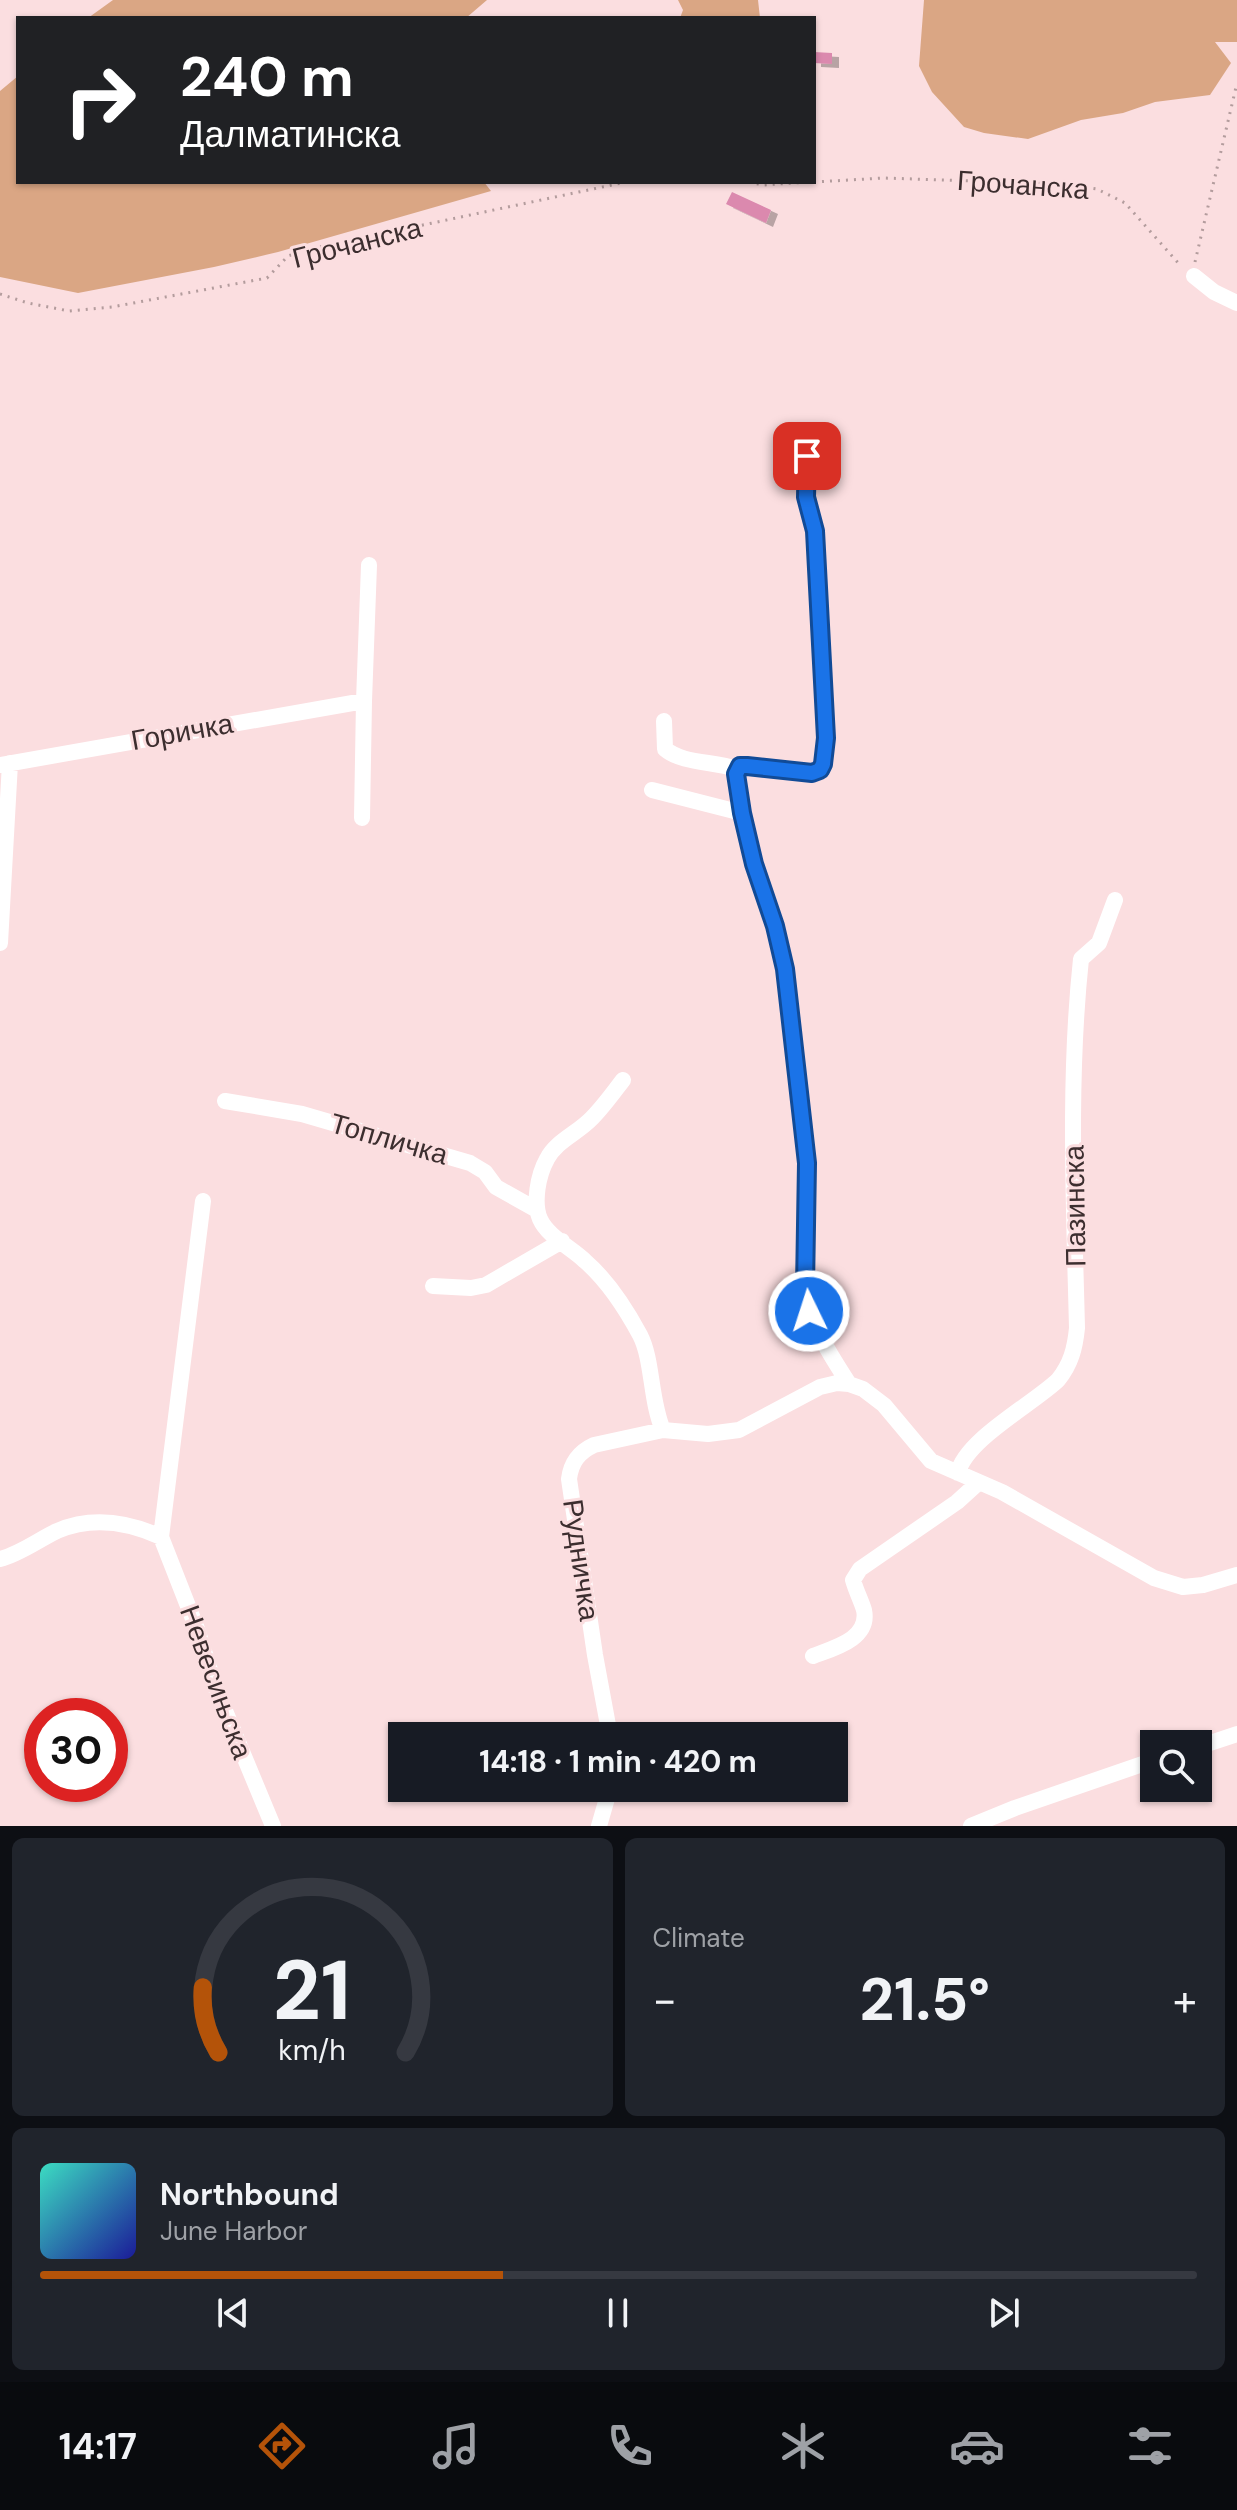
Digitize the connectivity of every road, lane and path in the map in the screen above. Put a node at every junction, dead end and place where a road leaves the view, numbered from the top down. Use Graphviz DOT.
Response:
graph roads {
  1 [pos="1237,83"];
  2 [pos="816,182"];
  3 [pos="617,184"];
  4 [pos="758,184"];
  5 [pos="779,184"];
  6 [pos="1194,276"];
  7 [pos="0,294"];
  8 [pos="1237,303"];
  9 [pos="807,456"];
  10 [pos="369,565"];
  11 [pos="364,701"];
  12 [pos="664,721"];
  13 [pos="5,764"];
  14 [pos="736,769"];
  15 [pos="652,790"];
  16 [pos="742,813"];
  17 [pos="362,818"];
  18 [pos="1115,900"];
  19 [pos="0,943"];
  20 [pos="623,1080"];
  21 [pos="225,1101"];
  22 [pos="203,1201"];
  23 [pos="537,1210"];
  24 [pos="562,1241"];
  25 [pos="433,1286"];
  26 [pos="849,1384"];
  27 [pos="663,1430"];
  28 [pos="958,1473"];
  29 [pos="979,1482"];
  30 [pos="161,1537"];
  31 [pos="0,1559"];
  32 [pos="1237,1575"];
  33 [pos="813,1656"];
  34 [pos="607,1722"];
  35 [pos="1237,1734"];
  36 [pos="1212,1742"];
  37 [pos="1140,1765"];
  38 [pos="606,1802"];
  39 [pos="273,1826"];
  40 [pos="599,1826"];
  41 [pos="971,1826"];
  1 -- 6 [label="path"];
  2 -- 6 [label="path, Грочанска"];
  3 -- 7 [label="path, Грочанска"];
  4 -- 5 [label="path, Грочанска"];
  6 -- 8 [label="street"];
  9 -- 14 [label="street"];
  10 -- 11 [label="street"];
  11 -- 13 [label="street, Горичка"];
  11 -- 17 [label="street"];
  12 -- 14 [label="street"];
  13 -- 19 [label="street"];
  14 -- 16 [label="street"];
  15 -- 16 [label="street"];
  16 -- 26 [label="street"];
  18 -- 28 [label="street, Пазинска"];
  20 -- 23 [label="street"];
  21 -- 23 [label="street, Топличка"];
  22 -- 30 [label="street"];
  23 -- 24 [label="street, Топличка"];
  24 -- 25 [label="street"];
  24 -- 27 [label="street, Топличка"];
  26 -- 27 [label="street, Рудничка"];
  26 -- 28 [label="street"];
  27 -- 34 [label="street, Рудничка"];
  28 -- 29 [label="street"];
  29 -- 32 [label="street"];
  29 -- 33 [label="street"];
  30 -- 31 [label="street"];
  30 -- 39 [label="street, Невесињска"];
  35 -- 36 [label="street"];
  37 -- 41 [label="street"];
  38 -- 40 [label="street"];
}
